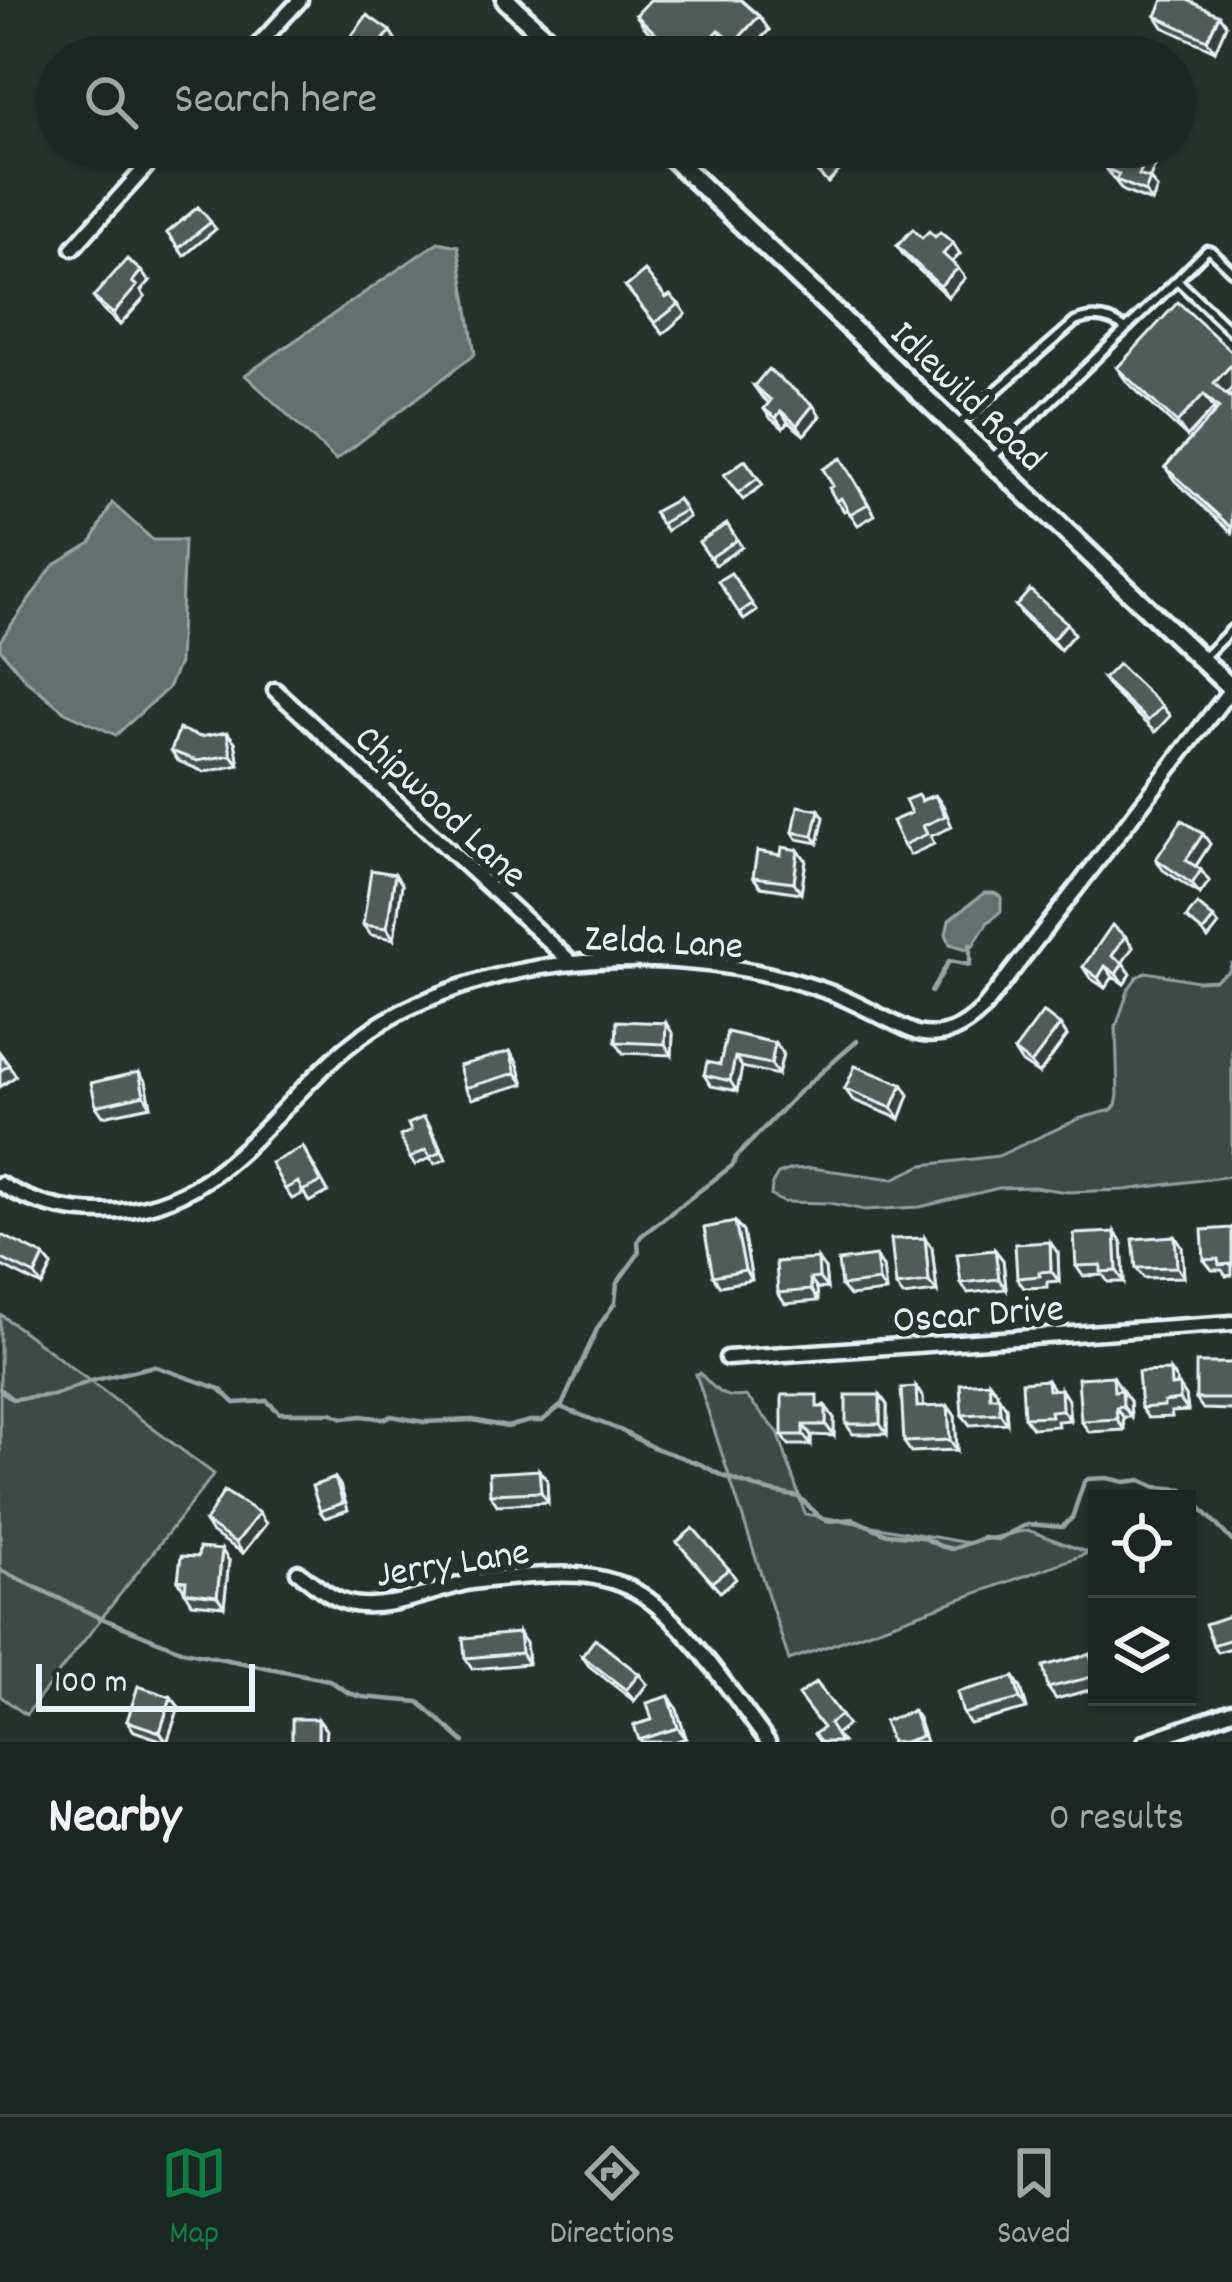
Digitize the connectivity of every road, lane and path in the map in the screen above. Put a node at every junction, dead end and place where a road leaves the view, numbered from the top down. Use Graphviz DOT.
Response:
graph roads {
  1 [pos="300,0"];
  2 [pos="506,0"];
  3 [pos="267,36"];
  4 [pos="544,36"];
  5 [pos="145,168"];
  6 [pos="683,168"];
  7 [pos="73,248"];
  8 [pos="1232,271"];
  9 [pos="1177,280"];
  10 [pos="1126,329"];
  11 [pos="1232,332"];
  12 [pos="957,426"];
  13 [pos="991,460"];
  14 [pos="1232,629"];
  15 [pos="1201,659"];
  16 [pos="1232,688"];
  17 [pos="275,690"];
  18 [pos="571,962"];
  19 [pos="0,1184"];
  20 [pos="1232,1323"];
  21 [pos="727,1358"];
  22 [pos="298,1572"];
  23 [pos="1232,1711"];
  24 [pos="1154,1741"];
  25 [pos="768,1742"];
  1 -- 3 [label="street"];
  2 -- 4 [label="main road"];
  5 -- 7 [label="street"];
  6 -- 12 [label="main road, Idlewild Road"];
  8 -- 9 [label="lane"];
  9 -- 10 [label="lane"];
  9 -- 11 [label="lane"];
  10 -- 12 [label="lane"];
  10 -- 13 [label="lane"];
  12 -- 13 [label="main road, Idlewild Road"];
  13 -- 15 [label="main road, Idlewild Road"];
  14 -- 15 [label="lane"];
  15 -- 16 [label="main road, Idlewild Road"];
  16 -- 18 [label="street, Zelda Lane"];
  17 -- 18 [label="street, Chipwood Lane"];
  18 -- 19 [label="street, Zelda Lane"];
  20 -- 21 [label="street, Oscar Drive"];
  22 -- 25 [label="street, Jerry Lane"];
  23 -- 24 [label="street"];
}
